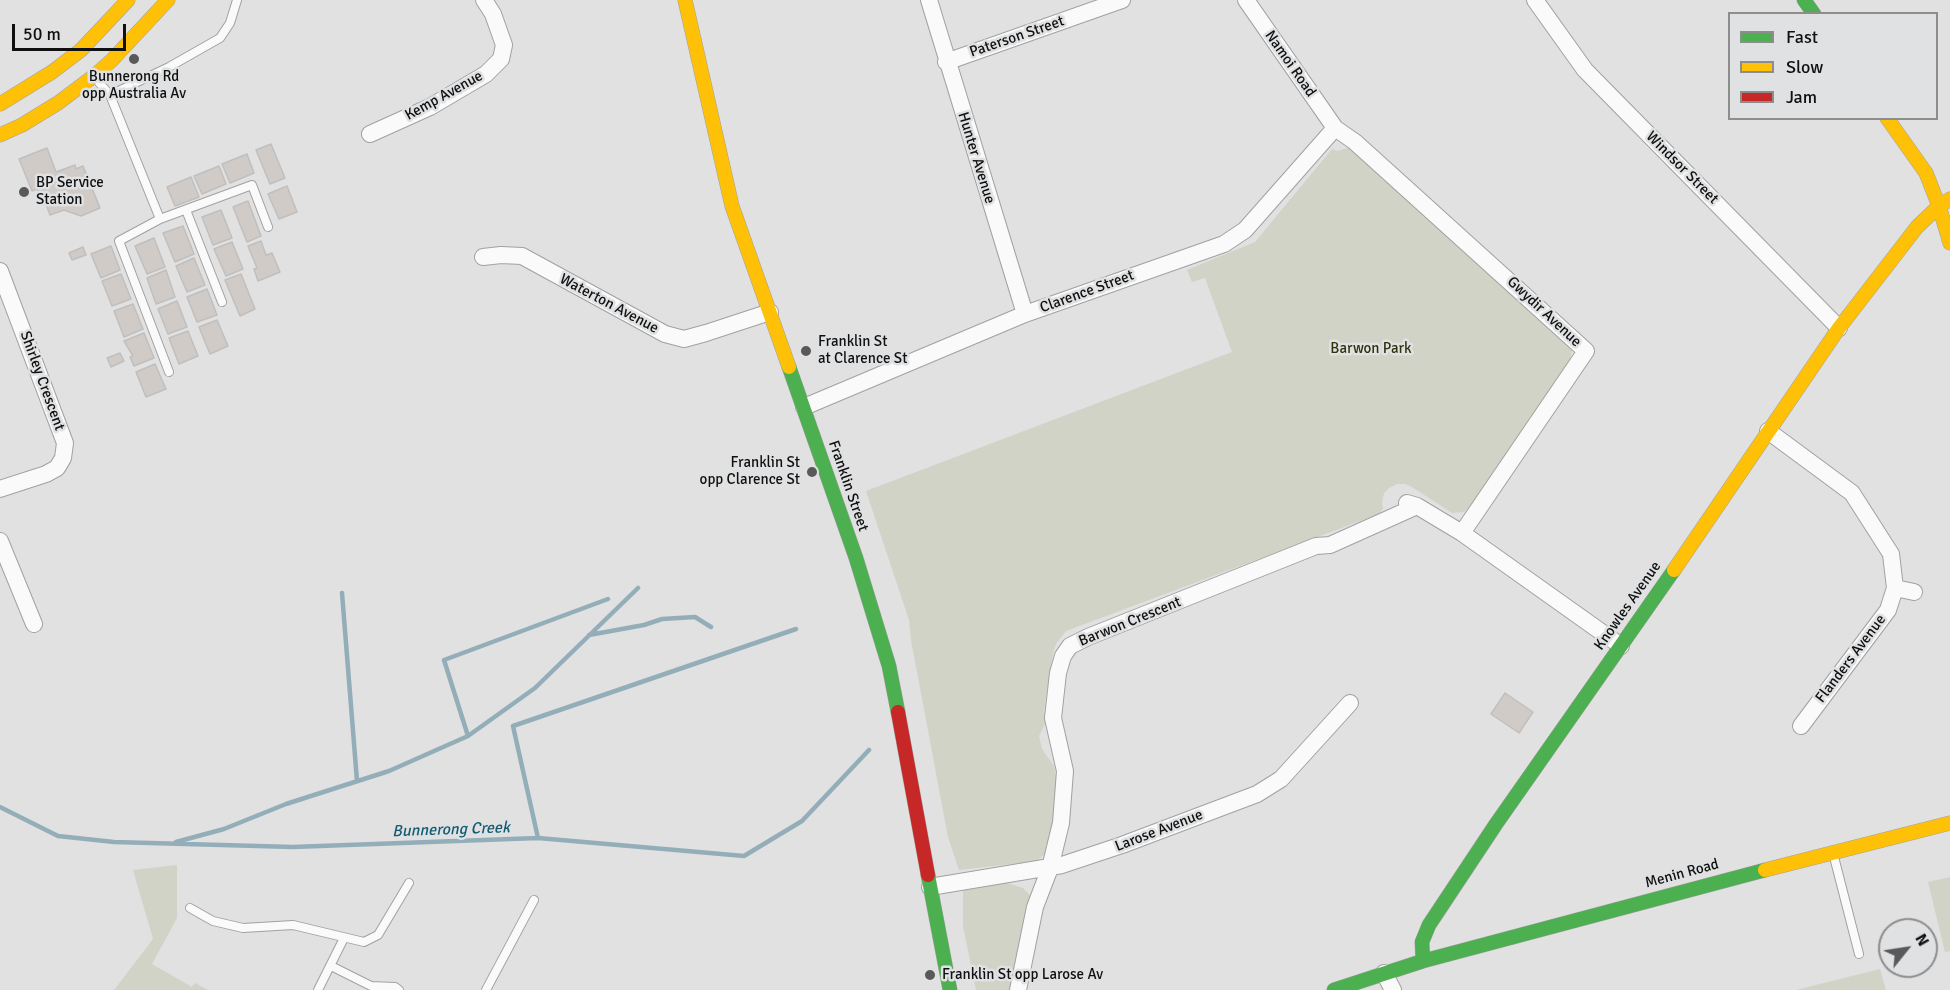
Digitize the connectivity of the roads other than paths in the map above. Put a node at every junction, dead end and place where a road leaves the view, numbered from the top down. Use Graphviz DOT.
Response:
graph roads {
  1 [pos="128,0"];
  2 [pos="168,0"];
  3 [pos="237,0"];
  4 [pos="484,0"];
  5 [pos="685,0"];
  6 [pos="929,0"];
  7 [pos="1122,0"];
  8 [pos="1246,0"];
  9 [pos="1535,0"];
  10 [pos="946,62"];
  11 [pos="94,76"];
  12 [pos="110,96"];
  13 [pos="0,104"];
  14 [pos="1888,120"];
  15 [pos="1335,128"];
  16 [pos="370,134"];
  17 [pos="0,135"];
  18 [pos="1945,202"];
  19 [pos="186,210"];
  20 [pos="160,219"];
  21 [pos="268,227"];
  22 [pos="1950,243"];
  23 [pos="483,257"];
  24 [pos="0,271"];
  25 [pos="222,302"];
  26 [pos="770,312"];
  27 [pos="1024,315"];
  28 [pos="1839,328"];
  29 [pos="168,372"];
  30 [pos="804,407"];
  31 [pos="1768,431"];
  32 [pos="0,489"];
  33 [pos="1462,533"];
  34 [pos="0,541"];
  35 [pos="1895,588"];
  36 [pos="1914,592"];
  37 [pos="34,624"];
  38 [pos="1621,646"];
  39 [pos="1350,703"];
  40 [pos="1801,726"];
  41 [pos="1950,823"];
  42 [pos="1833,852"];
  43 [pos="1050,868"];
  44 [pos="409,883"];
  45 [pos="930,888"];
  46 [pos="534,900"];
  47 [pos="190,908"];
  48 [pos="344,938"];
  49 [pos="1859,954"];
  50 [pos="1423,961"];
  51 [pos="331,966"];
  52 [pos="1384,973"];
  53 [pos="318,990"];
  54 [pos="399,990"];
  55 [pos="486,990"];
  56 [pos="950,990"];
  57 [pos="1018,990"];
  58 [pos="1334,990"];
  59 [pos="1393,990"];
  1 -- 13 [label="street"];
  2 -- 11 [label="street"];
  3 -- 12 [label="lane"];
  4 -- 16 [label="street, Kemp Avenue"];
  5 -- 26 [label="street, Franklin Street"];
  6 -- 10 [label="street, Hunter Avenue"];
  7 -- 10 [label="street, Paterson Street"];
  8 -- 15 [label="street, Namoi Road"];
  9 -- 28 [label="street, Windsor Street"];
  10 -- 27 [label="street, Hunter Avenue"];
  11 -- 12 [label="lane"];
  11 -- 17 [label="street"];
  12 -- 20 [label="lane"];
  14 -- 18 [label="street"];
  15 -- 27 [label="street, Clarence Street"];
  15 -- 33 [label="street, Gwydir Avenue"];
  18 -- 22 [label="street"];
  18 -- 28 [label="street, Knowles Avenue"];
  19 -- 20 [label="lane"];
  19 -- 21 [label="lane"];
  19 -- 25 [label="lane"];
  20 -- 29 [label="lane"];
  23 -- 26 [label="street, Waterton Avenue"];
  24 -- 32 [label="street, Shirley Crescent"];
  26 -- 30 [label="street, Franklin Street"];
  27 -- 30 [label="street, Clarence Street"];
  28 -- 31 [label="street, Knowles Avenue"];
  30 -- 45 [label="street, Franklin Street"];
  31 -- 35 [label="street, Flanders Avenue"];
  31 -- 38 [label="street, Knowles Avenue"];
  33 -- 38 [label="street, Barwon Crescent"];
  33 -- 43 [label="street, Barwon Crescent"];
  34 -- 37 [label="street"];
  35 -- 36 [label="street"];
  35 -- 40 [label="street, Flanders Avenue"];
  38 -- 50 [label="street, Knowles Avenue"];
  39 -- 43 [label="street, Larose Avenue"];
  41 -- 42 [label="street, Menin Road"];
  42 -- 49 [label="lane"];
  42 -- 50 [label="street, Menin Road"];
  43 -- 45 [label="street, Larose Avenue"];
  43 -- 57 [label="street, Barwon Crescent"];
  44 -- 48 [label="lane"];
  45 -- 56 [label="street, Franklin Street"];
  46 -- 55 [label="lane"];
  47 -- 48 [label="lane"];
  48 -- 51 [label="lane"];
  50 -- 52 [label="street"];
  51 -- 53 [label="lane"];
  51 -- 54 [label="lane"];
  52 -- 58 [label="street"];
  52 -- 59 [label="street"];
}
